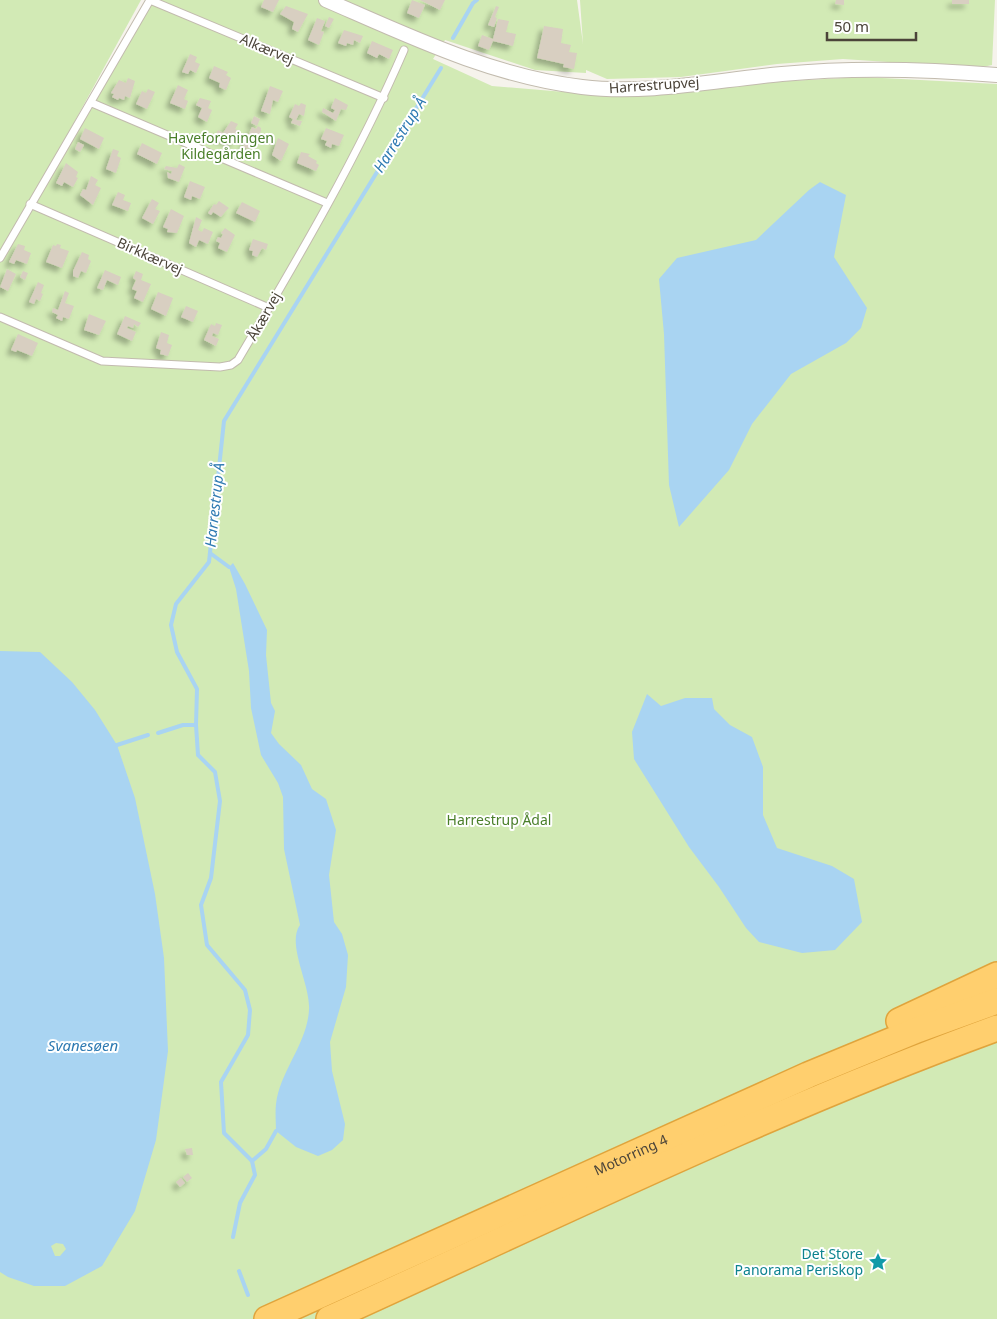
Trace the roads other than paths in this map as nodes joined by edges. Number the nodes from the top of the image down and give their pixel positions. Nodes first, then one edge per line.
1 (150, 0) edge
2 (326, 0) edge
3 (404, 50) dead end
4 (997, 75) edge
5 (384, 98) junction
6 (92, 103) junction
7 (327, 202) junction
8 (30, 204) junction
9 (0, 258) edge
10 (269, 308) junction
11 (0, 317) edge
12 (997, 975) edge
13 (997, 1001) edge
14 (997, 1028) edge
15 (997, 1042) edge
16 (927, 1054) junction
17 (669, 1136) junction
18 (267, 1319) edge
19 (329, 1319) edge

1 - 5 lane, Alkærvej
1 - 6 lane
2 - 4 street, Harrestrupvej
3 - 5 lane, Åkærvej
5 - 7 lane, Åkærvej
6 - 7 lane
6 - 8 lane
7 - 10 lane, Åkærvej
8 - 9 lane
8 - 10 lane, Birkkærvej
10 - 11 lane, Åkærvej
12 - 17 highway
13 - 17 highway, Motorring 4
14 - 16 highway, Motorring 4
15 - 16 highway
16 - 19 highway, Motorring 4
17 - 18 highway, Motorring 4

